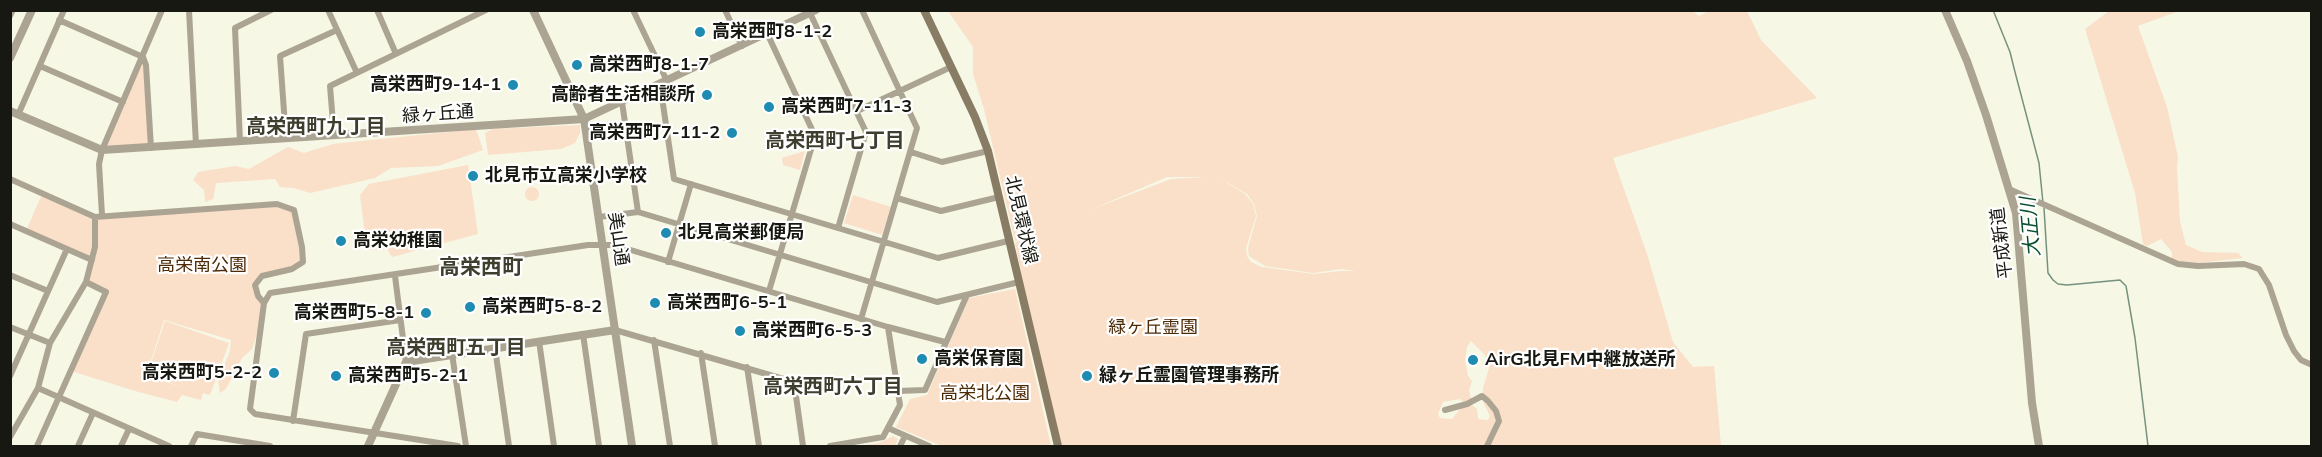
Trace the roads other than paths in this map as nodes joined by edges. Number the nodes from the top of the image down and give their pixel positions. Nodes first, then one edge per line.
1 (13, 10) edge
2 (32, 10) edge
3 (64, 10) edge
4 (162, 10) edge
5 (189, 10) edge
6 (271, 10) edge
7 (327, 10) edge
8 (377, 10) edge
9 (533, 10) edge
10 (633, 10) edge
11 (725, 10) edge
12 (862, 10) edge
13 (924, 10) edge
14 (1945, 10) edge
15 (811, 11) edge
16 (481, 12) edge
17 (10, 16) edge
18 (59, 20) junction
19 (337, 30) junction
20 (767, 33) junction
21 (742, 46) junction
22 (396, 54) junction
23 (143, 57) junction
24 (10, 58) edge
25 (40, 66) junction
26 (951, 67) junction
27 (357, 73) junction
28 (663, 82) junction
29 (900, 92) junction
30 (123, 102) junction
31 (622, 102) junction
32 (857, 111) junction
33 (14, 113) edge
34 (584, 119) junction
35 (334, 135) junction
36 (286, 139) junction
37 (240, 142) junction
38 (196, 145) junction
39 (151, 148) junction
40 (102, 150) junction
41 (988, 151) junction
42 (910, 152) junction
43 (10, 179) edge
44 (691, 184) junction
45 (2009, 189) junction
46 (999, 196) junction
47 (897, 198) junction
48 (638, 212) junction
49 (792, 215) junction
50 (98, 216) junction
51 (599, 217) junction
52 (10, 224) edge
53 (679, 224) junction
54 (838, 228) junction
55 (1008, 241) junction
56 (884, 242) junction
57 (604, 245) junction
58 (67, 249) junction
59 (780, 255) junction
60 (92, 260) junction
61 (668, 262) junction
62 (10, 275) edge
63 (395, 276) junction
64 (86, 282) junction
65 (872, 282) junction
66 (1019, 282) junction
67 (48, 291) junction
68 (769, 291) junction
69 (967, 295) junction
70 (264, 303) junction
71 (861, 319) junction
72 (400, 320) junction
73 (10, 327) edge
74 (888, 327) junction
75 (615, 330) junction
76 (583, 334) junction
77 (29, 335) junction
78 (654, 340) junction
79 (539, 341) junction
80 (945, 342) junction
81 (50, 344) junction
82 (495, 348) junction
83 (701, 353) junction
84 (452, 354) junction
85 (939, 357) junction
86 (962, 358) dead end
87 (406, 362) junction
88 (2312, 365) edge
89 (747, 367) junction
90 (11, 374) edge
91 (38, 388) junction
92 (898, 391) junction
93 (59, 398) junction
94 (1445, 410) dead end
95 (93, 413) junction
96 (293, 421) junction
97 (888, 428) junction
98 (129, 429) junction
99 (374, 434) junction
100 (905, 436) junction
101 (10, 437) edge
102 (37, 447) edge
103 (78, 447) edge
104 (121, 447) edge
105 (170, 447) edge
106 (191, 447) edge
107 (270, 447) edge
108 (368, 447) edge
109 (458, 447) edge
110 (466, 447) edge
111 (509, 447) edge
112 (554, 447) edge
113 (598, 447) edge
114 (632, 447) edge
115 (670, 447) edge
116 (715, 447) edge
117 (759, 447) edge
118 (803, 447) edge
119 (830, 447) edge
120 (900, 447) edge
121 (929, 447) edge
122 (1058, 447) edge
123 (1487, 447) edge
124 (2039, 447) edge

1 - 17 street
2 - 24 street
3 - 18 street
4 - 23 street
5 - 38 street
6 - 37 street
7 - 19 street
8 - 22 street
9 - 34 street, 美山通
10 - 28 street
11 - 21 street
12 - 29 street
13 - 26 main road, 北見環状線
14 - 45 street, 平成新道
15 - 20 street, 緑ヶ丘通
15 - 32 street
16 - 22 street
18 - 23 street
18 - 25 street
19 - 27 street
19 - 36 street
20 - 21 street, 緑ヶ丘通
20 - 49 street
21 - 28 street, 緑ヶ丘通
22 - 27 street
23 - 30 street
23 - 39 street
25 - 30 street
25 - 33 street
26 - 29 street
26 - 41 main road, 北見環状線
27 - 35 street
28 - 31 street, 緑ヶ丘通
28 - 44 street
29 - 32 street
29 - 42 street
30 - 40 street
31 - 34 street, 緑ヶ丘通
31 - 48 street
32 - 54 street
33 - 40 street, 緑ヶ丘通
34 - 35 street, 緑ヶ丘通
34 - 51 street, 美山通
35 - 36 street, 緑ヶ丘通
36 - 37 street, 緑ヶ丘通
37 - 38 street, 緑ヶ丘通
38 - 39 street, 緑ヶ丘通
39 - 40 street, 緑ヶ丘通
40 - 50 street
41 - 42 street
41 - 46 main road, 北見環状線
42 - 47 street
43 - 50 street
44 - 49 street
44 - 53 street
45 - 88 street
45 - 124 street, 平成新道
46 - 47 street
46 - 55 main road, 北見環状線
47 - 56 street
48 - 51 street
48 - 53 street
49 - 54 street
49 - 59 street
50 - 60 street
50 - 70 street
51 - 57 street, 美山通
52 - 58 street
53 - 59 street
53 - 61 street
54 - 56 street
55 - 56 street
55 - 66 main road, 北見環状線
56 - 65 street
57 - 61 street
57 - 63 street
57 - 75 street, 美山通
58 - 60 street
58 - 67 street
59 - 65 street
59 - 68 street
60 - 64 street
61 - 68 street
62 - 67 street
63 - 70 street
63 - 72 street
64 - 81 street
64 - 93 street
65 - 69 street
65 - 71 street
66 - 69 street
66 - 122 main road, 北見環状線
67 - 77 street
68 - 71 street
69 - 80 street
70 - 96 street
71 - 74 street
72 - 87 street
72 - 96 street
73 - 77 street
74 - 80 street
74 - 92 street
75 - 76 street
75 - 78 street
75 - 114 street, 美山通
76 - 79 street
76 - 113 street
77 - 81 street
77 - 90 street
78 - 83 street
78 - 115 street
79 - 82 street
79 - 112 street
80 - 85 street
81 - 91 street
82 - 84 street
82 - 111 street
83 - 89 street
83 - 116 street
84 - 87 street
84 - 110 street
85 - 86 street
85 - 92 street
87 - 99 street
89 - 117 street
89 - 118 street
91 - 93 street
91 - 101 street
92 - 97 street
93 - 95 street
93 - 102 street
94 - 123 street
95 - 98 street
95 - 103 street
96 - 99 street
97 - 100 street
97 - 119 street
98 - 104 street
98 - 105 street
99 - 108 street
99 - 109 street
100 - 120 street
100 - 121 street
106 - 107 street

